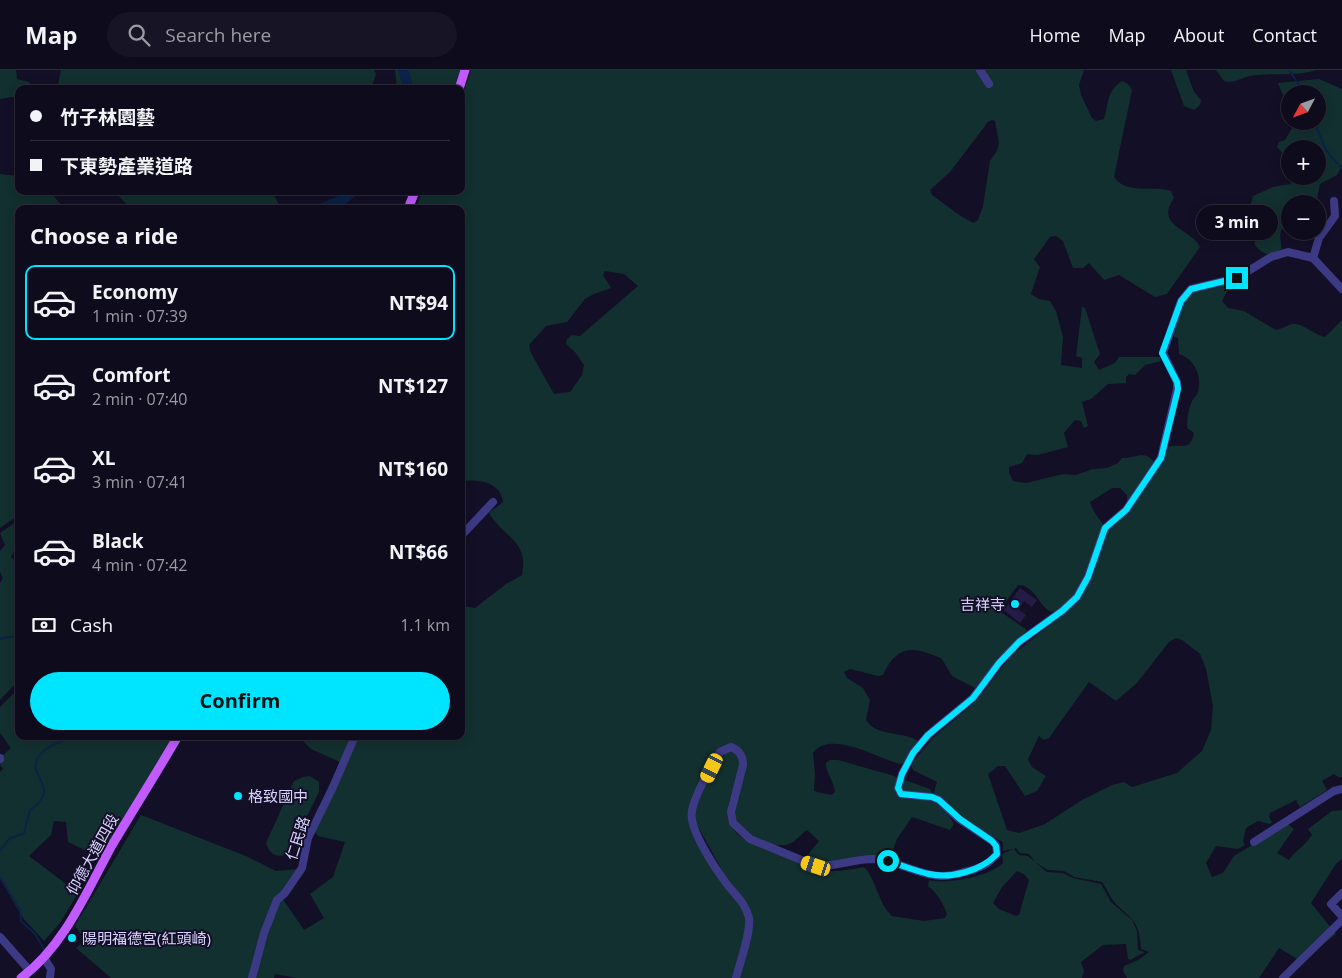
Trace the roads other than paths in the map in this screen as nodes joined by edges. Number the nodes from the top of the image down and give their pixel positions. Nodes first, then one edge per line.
1 (465, 70) edge
2 (980, 70) edge
3 (989, 84) dead end
4 (460, 85) edge
5 (1334, 201) dead end
6 (1313, 258) junction
7 (1342, 289) edge
8 (493, 502) dead end
9 (465, 532) edge
10 (176, 740) edge
11 (353, 740) edge
12 (1342, 789) edge
13 (1254, 842) dead end
14 (1342, 893) edge
15 (1342, 916) edge
16 (1342, 920) edge
17 (0, 937) edge
18 (44, 958) junction
19 (30, 971) junction
20 (21, 978) edge
21 (50, 978) edge
22 (252, 978) edge
23 (736, 978) edge
24 (1283, 978) edge

1 - 4 main road
2 - 3 street
5 - 6 street
6 - 7 street
6 - 23 street
8 - 9 street
10 - 18 main road, 仰德大道四段
11 - 22 street, 仁民路
12 - 13 street
14 - 15 street
16 - 24 street
17 - 19 street
18 - 19 main road, 仰德大道四段
18 - 21 street
19 - 20 main road, 仰德大道四段

